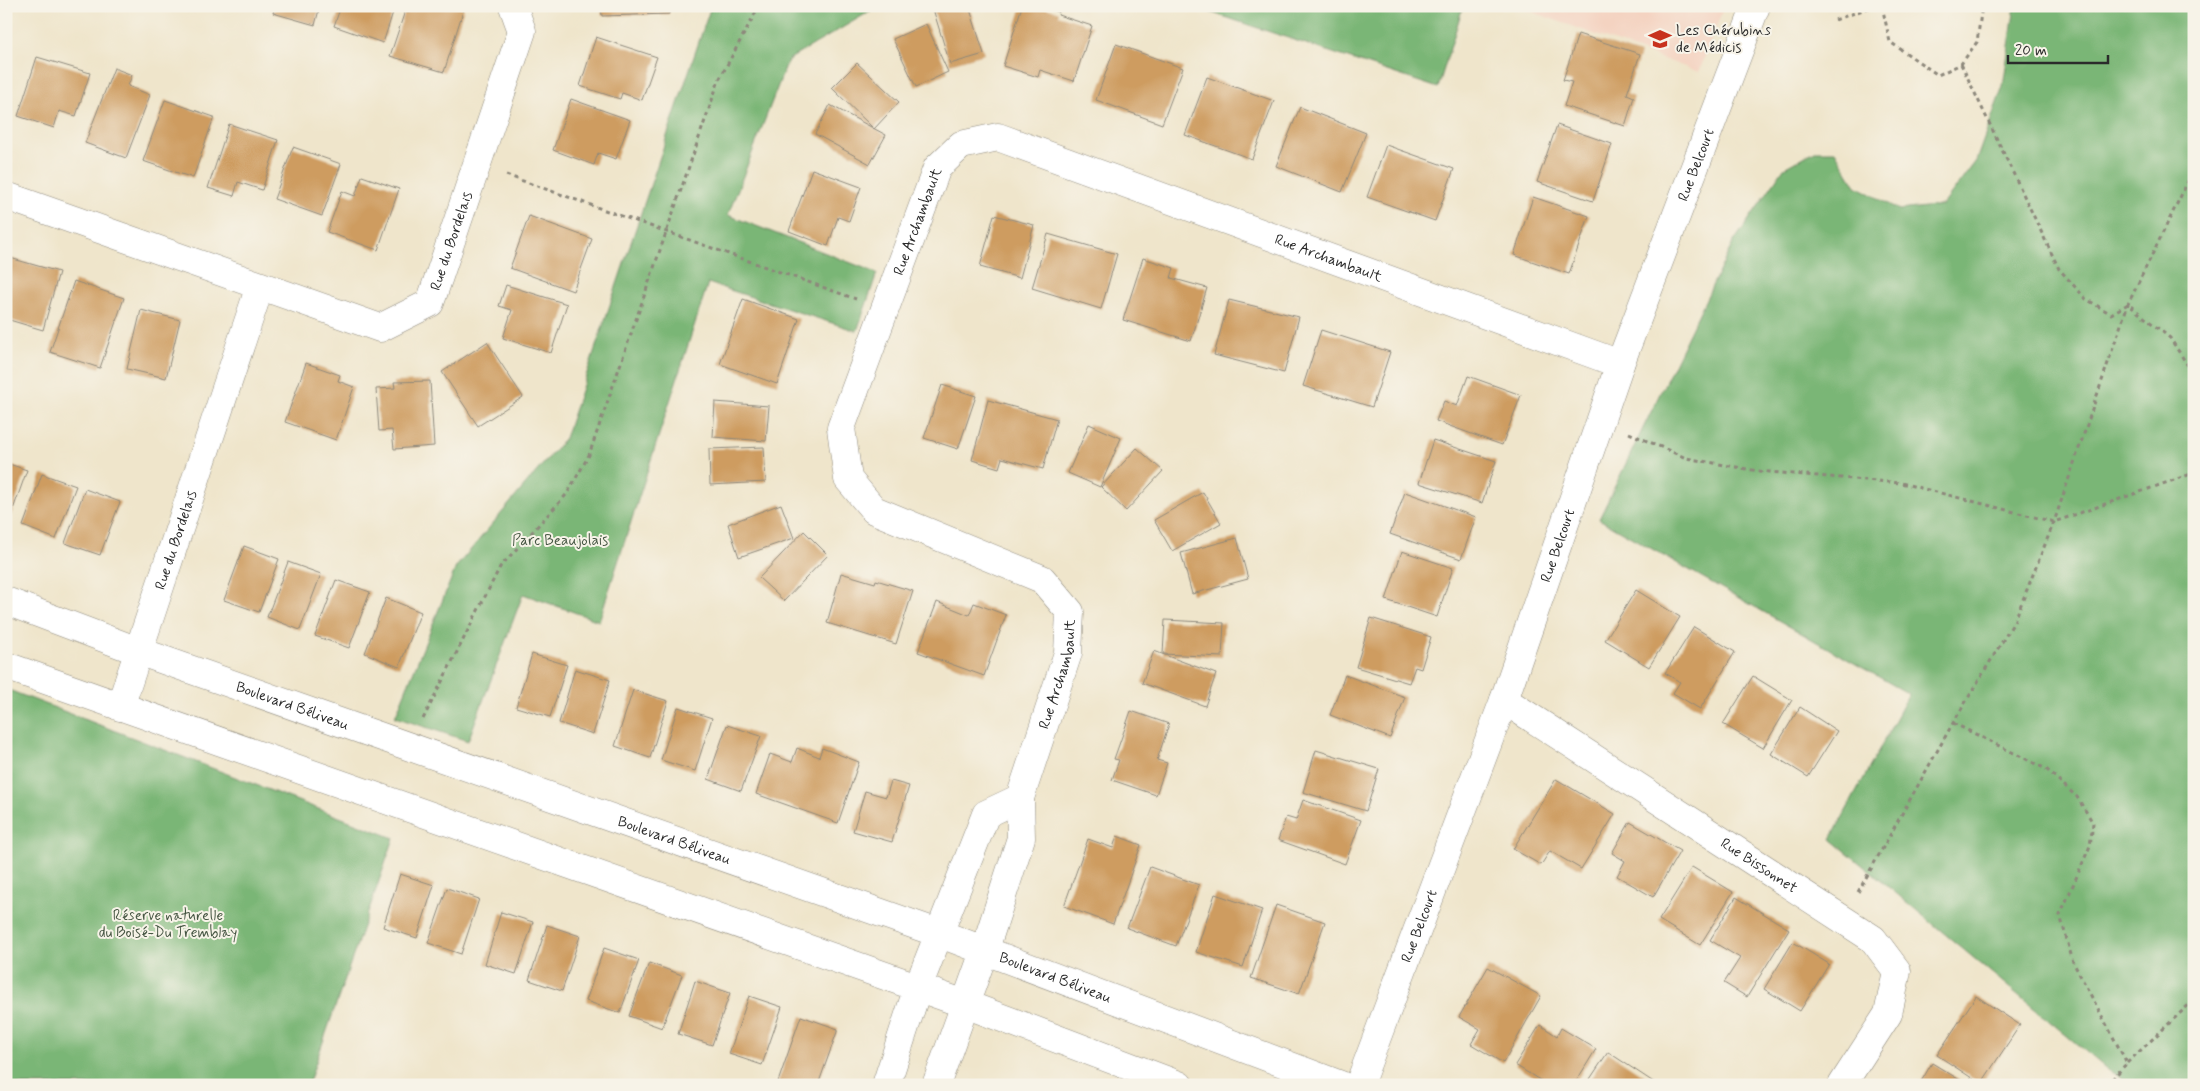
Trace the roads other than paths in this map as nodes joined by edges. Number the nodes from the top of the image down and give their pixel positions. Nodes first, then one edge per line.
1 (513, 6) edge
2 (1756, 6) edge
3 (6, 196) edge
4 (260, 286) junction
5 (1620, 364) junction
6 (6, 601) edge
7 (138, 651) junction
8 (6, 666) edge
9 (1504, 700) junction
10 (120, 707) junction
11 (1020, 798) junction
12 (938, 933) junction
13 (984, 952) junction
14 (918, 987) junction
15 (965, 1004) junction
16 (886, 1085) edge
17 (936, 1085) edge
18 (1179, 1085) edge
19 (1341, 1085) edge
20 (1359, 1085) edge
21 (1842, 1085) edge

1 - 4 street, Rue du Bordelais
2 - 5 street, Rue Belcourt
3 - 4 street, Rue du Bordelais
4 - 7 street, Rue du Bordelais
5 - 9 street, Rue Belcourt
5 - 11 street, Rue Archambault
6 - 7 street, Boulevard Béliveau
7 - 10 street, Rue du Bordelais
7 - 12 street, Boulevard Béliveau
8 - 10 street
9 - 20 street, Rue Belcourt
9 - 21 street, Rue Bissonnet
10 - 14 street
11 - 12 street
11 - 13 street, Rue Archambault
12 - 13 street, Boulevard Béliveau
12 - 14 street
13 - 15 street, Rue Archambault
13 - 19 street, Boulevard Béliveau
14 - 15 street
14 - 16 street
15 - 17 street, Rue Archambault
15 - 18 street

